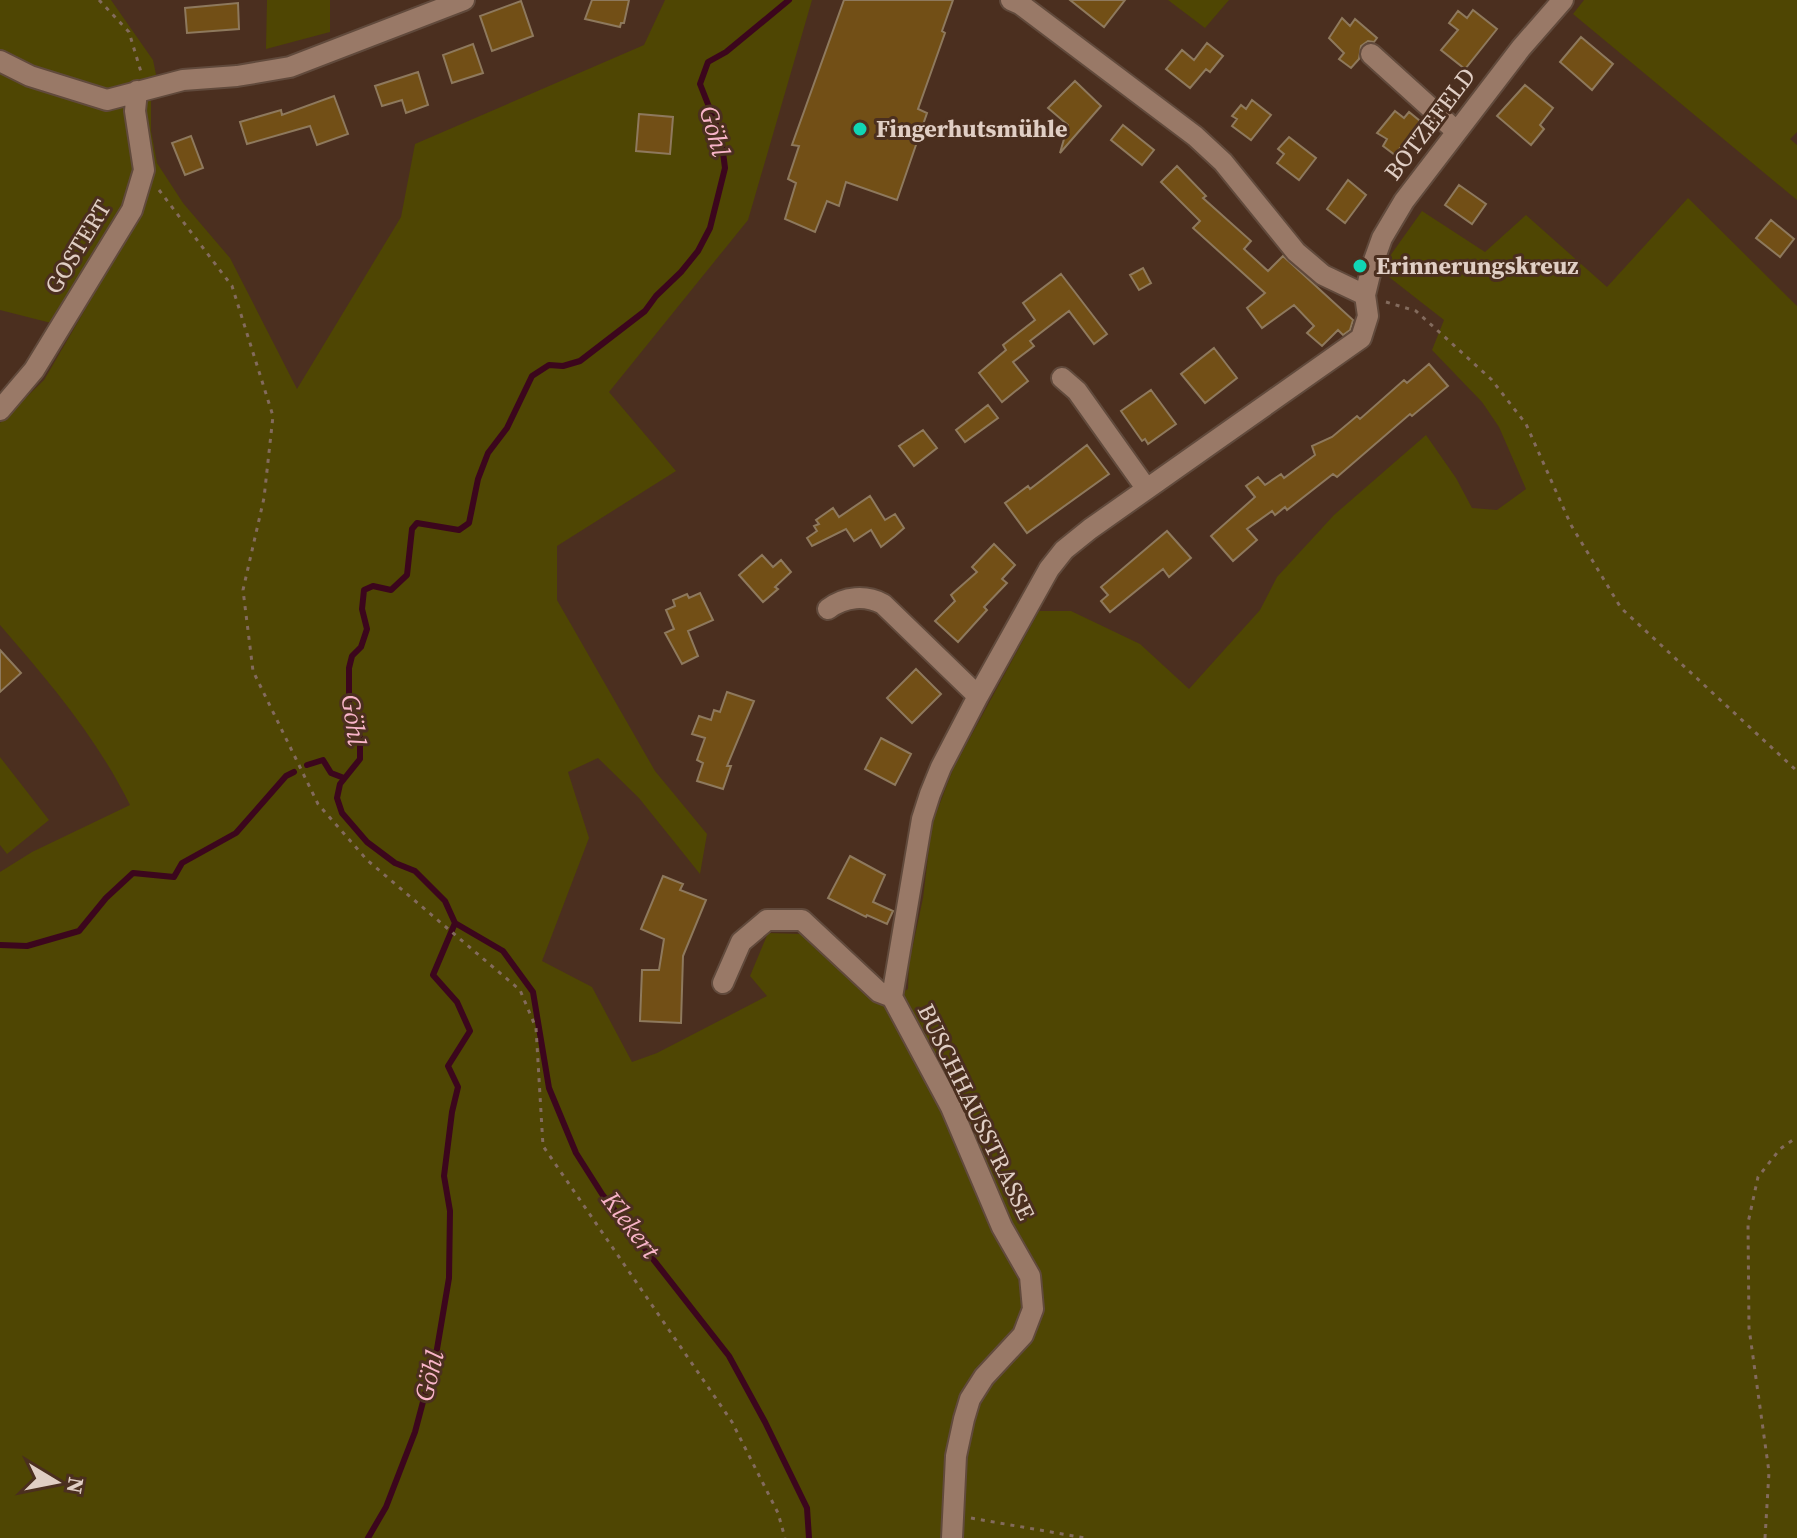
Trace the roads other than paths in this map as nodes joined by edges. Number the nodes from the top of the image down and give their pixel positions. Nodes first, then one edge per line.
1 (464, 0) edge
2 (1011, 0) edge
3 (1563, 0) edge
4 (1371, 54) dead end
5 (0, 61) edge
6 (137, 91) junction
7 (1456, 131) junction
8 (1365, 295) junction
9 (1062, 378) dead end
10 (0, 410) edge
11 (1146, 488) junction
12 (828, 609) dead end
13 (978, 696) junction
14 (723, 983) dead end
15 (892, 997) junction
16 (952, 1538) edge

1 - 6 street
2 - 8 street
3 - 7 street, BOTZEFELD
4 - 7 street
5 - 6 street
6 - 10 street, GOSTERT
7 - 8 street, BOTZEFELD
8 - 11 street, BUSCHHAUSSTRASSE
9 - 11 street
11 - 13 street, BUSCHHAUSSTRASSE
12 - 13 street
13 - 15 street, BUSCHHAUSSTRASSE
14 - 15 street
15 - 16 street, BUSCHHAUSSTRASSE

